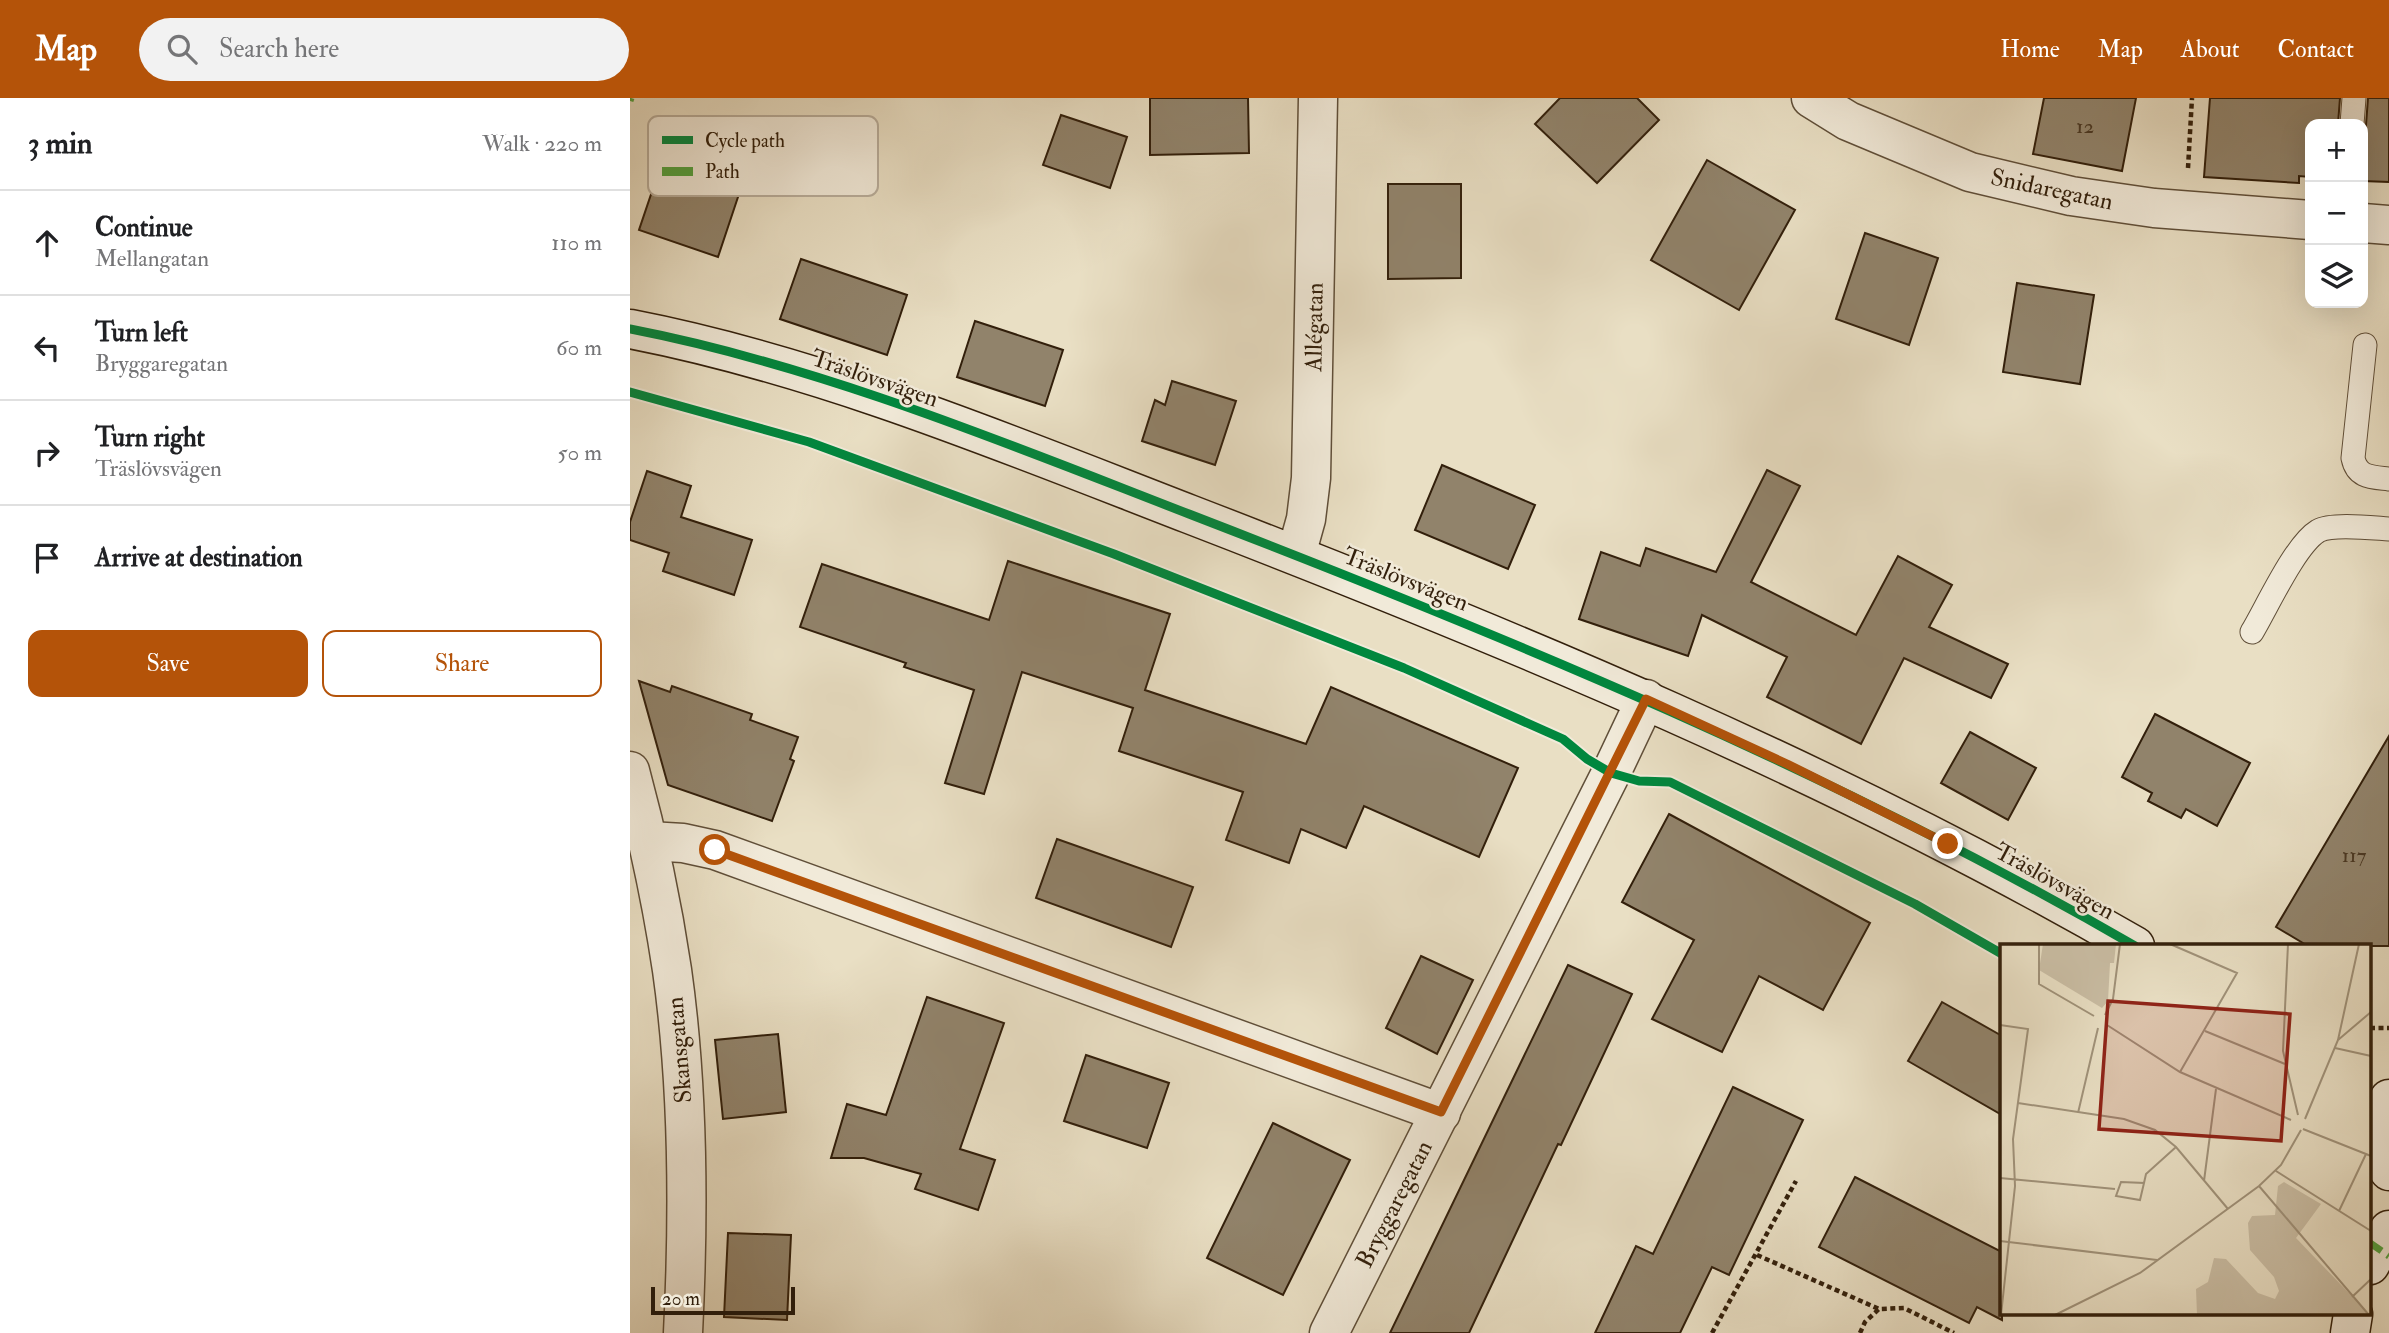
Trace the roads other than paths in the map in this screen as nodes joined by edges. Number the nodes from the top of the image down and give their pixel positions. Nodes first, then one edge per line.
1 (1318, 98) edge
2 (1811, 98) edge
3 (2354, 98) edge
4 (2352, 119) edge
5 (2305, 220) edge
6 (2368, 223) edge
7 (2389, 225) edge
8 (630, 329) edge
9 (2365, 345) dead end
10 (2389, 479) edge
11 (2389, 529) edge
12 (1296, 555) junction
13 (2252, 632) dead end
14 (1646, 699) junction
15 (630, 771) edge
16 (649, 841) junction
17 (2131, 944) edge
18 (2381, 1099) edge
19 (1441, 1112) junction
20 (2389, 1171) edge
21 (2389, 1230) edge
22 (2372, 1261) edge
23 (683, 1333) edge
24 (1328, 1333) edge

1 - 12 street, Allégatan
2 - 5 street, Snidaregatan
3 - 4 lane
6 - 7 street
8 - 12 street, Träslövsvägen
9 - 10 lane
11 - 13 lane
12 - 14 street, Träslövsvägen
14 - 17 street, Träslövsvägen
14 - 19 street, Bryggaregatan
15 - 16 street, Skansgatan
16 - 19 street
16 - 23 street, Skansgatan
18 - 20 street
19 - 24 street, Bryggaregatan
21 - 22 street

